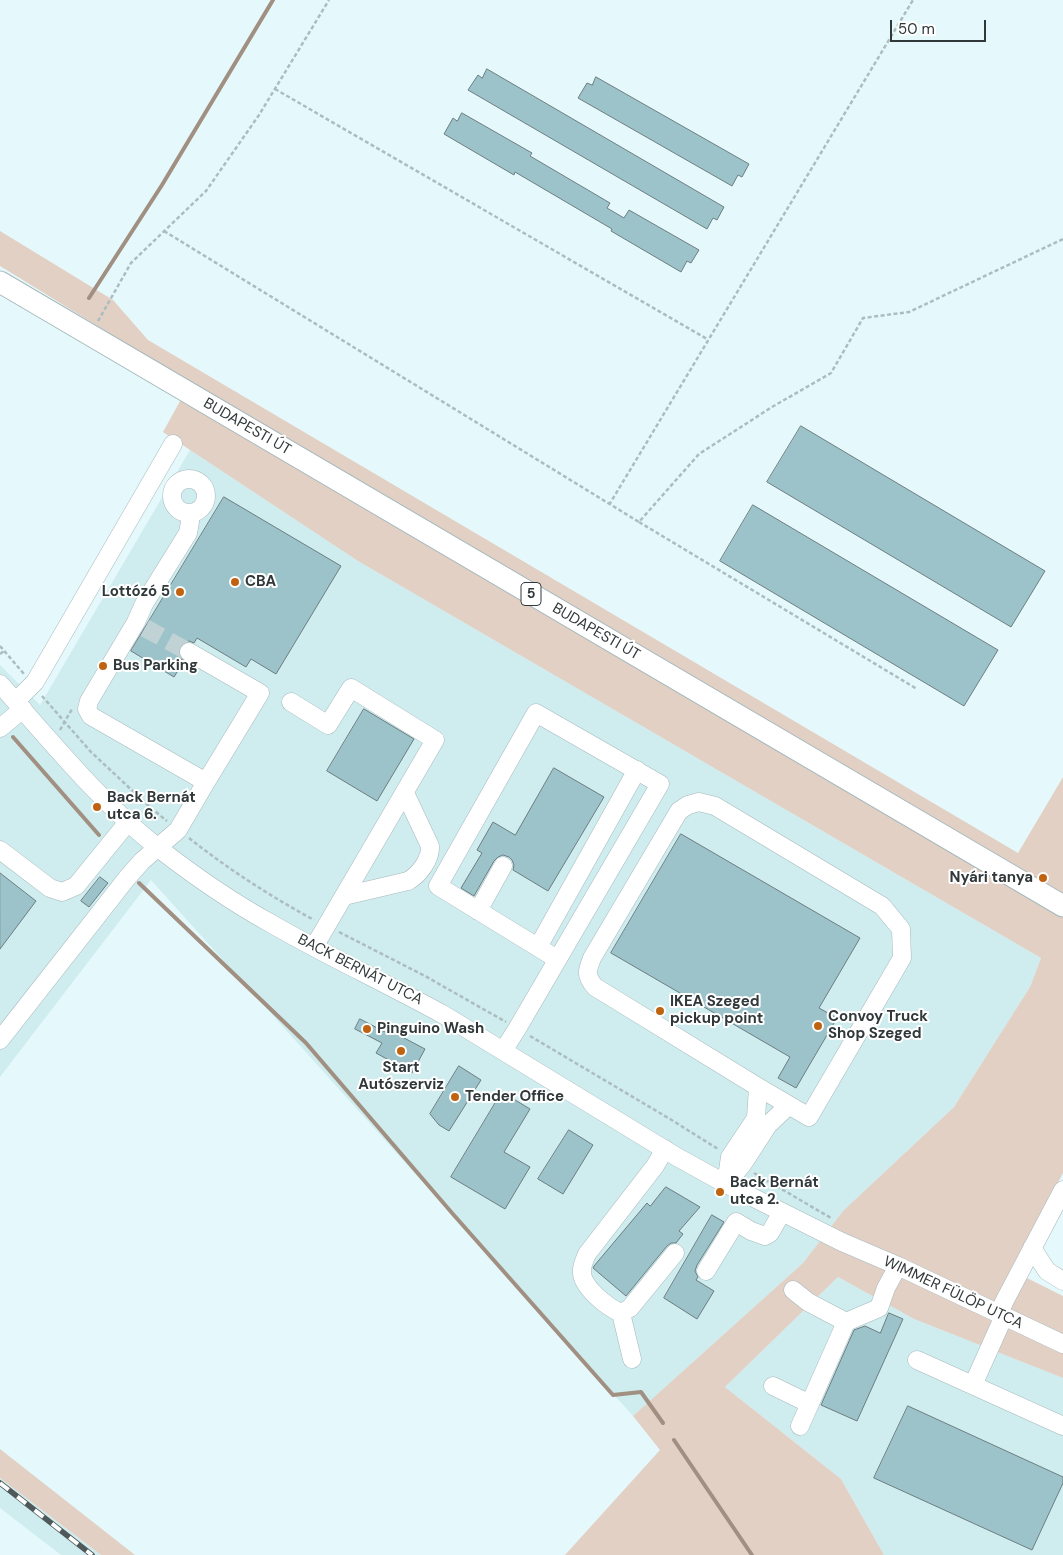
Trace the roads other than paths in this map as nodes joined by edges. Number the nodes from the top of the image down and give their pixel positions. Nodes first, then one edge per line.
1 (0, 282) edge
2 (173, 444) dead end
3 (188, 514) dead end
4 (189, 652) tunnel mouth
5 (0, 684) edge
6 (291, 702) dead end
7 (19, 705) junction
8 (0, 728) edge
9 (637, 770) junction
10 (206, 782) junction
11 (405, 793) junction
12 (128, 822) junction
13 (158, 847) junction
14 (0, 850) edge
15 (503, 866) dead end
16 (344, 896) junction
17 (1063, 906) edge
18 (478, 911) junction
19 (314, 947) junction
20 (538, 947) junction
21 (557, 959) junction
22 (0, 1040) edge
23 (503, 1051) junction
24 (758, 1088) junction
25 (789, 1106) junction
26 (762, 1122) junction
27 (665, 1149) junction
28 (726, 1184) junction
29 (1063, 1190) edge
30 (782, 1212) junction
31 (842, 1242) joint
32 (1032, 1248) junction
33 (675, 1253) dead end
34 (898, 1266) junction
35 (706, 1271) dead end
36 (1063, 1281) edge
37 (793, 1290) dead end
38 (621, 1313) junction
39 (1002, 1315) junction
40 (846, 1322) junction
41 (1063, 1344) edge
42 (632, 1359) dead end
43 (917, 1360) dead end
44 (773, 1386) dead end
45 (973, 1386) junction
46 (810, 1404) junction
47 (800, 1426) dead end
48 (1063, 1426) edge

1 - 17 main road, BUDAPESTI ÚT / 5
2 - 7 street
3 - 10 street
4 - 10 street
5 - 7 street, BACK BERNÁT UTCA
6 - 11 street
7 - 8 street
7 - 12 street, BACK BERNÁT UTCA
9 - 18 street
9 - 20 street
9 - 21 street
10 - 13 street
11 - 16 street
11 - 16 street
12 - 13 street, BACK BERNÁT UTCA
12 - 14 street
13 - 19 street, BACK BERNÁT UTCA
13 - 22 street
15 - 18 street
16 - 19 street
18 - 20 street
19 - 23 street, BACK BERNÁT UTCA
20 - 21 street
21 - 23 street
23 - 27 street, BACK BERNÁT UTCA
24 - 25 street
24 - 25 street
24 - 26 street
25 - 26 street
26 - 28 street
27 - 28 street, BACK BERNÁT UTCA
27 - 38 street
28 - 30 street, BACK BERNÁT UTCA
29 - 32 street
30 - 31 street, BACK BERNÁT UTCA
30 - 35 street
31 - 34 street, WIMMER FÜLÖP UTCA
32 - 36 street
32 - 39 street
33 - 38 street
34 - 39 street, WIMMER FÜLÖP UTCA
34 - 40 street
37 - 40 street
38 - 42 street
39 - 41 street, WIMMER FÜLÖP UTCA
39 - 45 street
40 - 46 street
43 - 45 street
44 - 46 street
45 - 48 street
46 - 47 street

